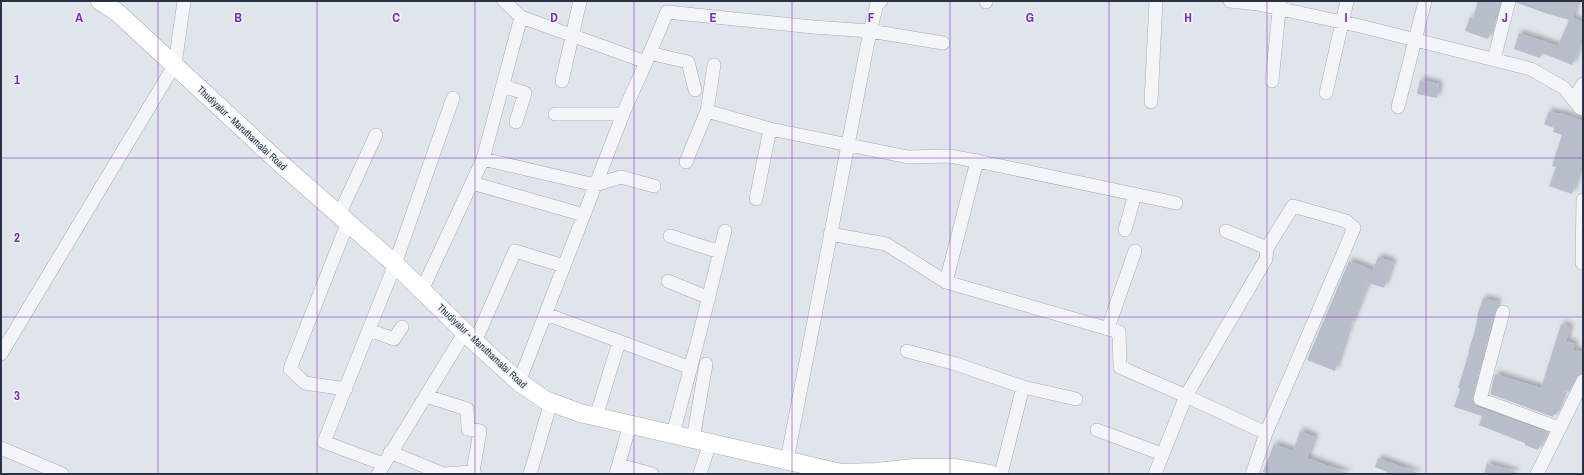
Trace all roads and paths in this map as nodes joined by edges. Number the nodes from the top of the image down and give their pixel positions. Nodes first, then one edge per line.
1 (100, 1) edge
2 (184, 1) edge
3 (504, 1) edge
4 (580, 1) edge
5 (881, 1) edge
6 (1156, 1) edge
7 (1230, 1) edge
8 (1347, 1) edge
9 (1425, 1) edge
10 (1510, 1) edge
11 (1280, 5) edge
12 (668, 6) edge
13 (521, 17) junction
14 (1343, 22) junction
15 (870, 31) junction
16 (572, 35) junction
17 (1415, 40) junction
18 (943, 43) dead end
19 (648, 58) junction
20 (1494, 59) junction
21 (175, 64) junction
22 (714, 65) dead end
23 (562, 81) dead end
24 (1272, 81) dead end
25 (1583, 84) edge
26 (503, 86) junction
27 (694, 90) dead end
28 (1326, 93) dead end
29 (453, 98) dead end
30 (1151, 102) dead end
31 (1578, 105) edge
32 (1398, 107) dead end
33 (707, 111) junction
34 (555, 114) dead end
35 (623, 114) junction
36 (516, 122) dead end
37 (770, 129) junction
38 (376, 135) dead end
39 (848, 145) junction
40 (483, 160) junction
41 (977, 161) junction
42 (686, 162) dead end
43 (472, 183) junction
44 (595, 185) junction
45 (654, 186) dead end
46 (1135, 194) junction
47 (756, 199) dead end
48 (1583, 200) edge
49 (1176, 203) dead end
50 (584, 215) junction
51 (343, 218) junction
52 (1125, 230) dead end
53 (725, 231) dead end
54 (1226, 231) dead end
55 (830, 234) junction
56 (670, 236) dead end
57 (1268, 248) junction
58 (1135, 250) dead end
59 (720, 252) junction
60 (1582, 263) edge
61 (395, 264) junction
62 (564, 266) junction
63 (668, 281) dead end
64 (946, 282) junction
65 (422, 290) junction
66 (709, 298) junction
67 (1503, 312) dead end
68 (546, 314) junction
69 (402, 327) dead end
70 (1108, 328) junction
71 (369, 330) junction
72 (470, 337) junction
73 (619, 342) junction
74 (907, 351) dead end
75 (1, 354) edge
76 (706, 364) dead end
77 (691, 368) junction
78 (519, 382) junction
79 (1582, 383) edge
80 (1023, 387) junction
81 (346, 389) junction
82 (426, 396) junction
83 (1186, 396) junction
84 (1076, 399) dead end
85 (551, 402) junction
86 (596, 417) junction
87 (630, 424) junction
88 (1559, 428) junction
89 (1097, 430) dead end
90 (1266, 433) junction
91 (673, 434) junction
92 (701, 440) junction
93 (1, 448) edge
94 (390, 452) junction
95 (1162, 454) junction
96 (787, 460) junction
97 (380, 469) edge
98 (617, 469) edge
99 (900, 472) edge
100 (474, 473) edge
101 (841, 473) edge
102 (62, 474) edge
103 (443, 474) edge
104 (530, 474) edge
105 (652, 474) edge
106 (700, 474) edge
107 (991, 474) edge
108 (1154, 474) edge
109 (1252, 474) edge
110 (1537, 474) edge

1 - 21 main road, Thudiyalur - Maruthamalai Road
2 - 21 street
3 - 13 street
4 - 16 street
5 - 15 street
6 - 30 street
7 - 11 street
8 - 14 street
9 - 17 street
10 - 20 street
11 - 14 street
11 - 24 street
12 - 15 street
12 - 19 street
13 - 16 street
13 - 26 street
14 - 17 street
14 - 28 street
15 - 18 street
15 - 39 street
16 - 19 street
16 - 23 street
17 - 20 street
17 - 32 street
19 - 27 street
19 - 35 street
20 - 31 street
21 - 51 main road, Thudiyalur - Maruthamalai Road
21 - 75 street
22 - 33 street
25 - 31 street
26 - 36 street
26 - 40 street
29 - 61 street
33 - 37 street
33 - 42 street
34 - 35 street
35 - 44 street
37 - 39 street
37 - 47 street
38 - 51 street
39 - 41 street
39 - 55 street
40 - 43 street
40 - 44 street
41 - 46 street
41 - 64 street
43 - 50 street
43 - 65 street
44 - 45 street
44 - 50 street
46 - 49 street
46 - 52 street
48 - 60 street
50 - 62 street
51 - 61 main road, Thudiyalur - Maruthamalai Road
51 - 81 street
53 - 59 street
54 - 57 street
55 - 64 street
55 - 96 street
56 - 59 street
57 - 83 street
57 - 90 street
58 - 70 street
59 - 66 street
61 - 65 main road, Thudiyalur - Maruthamalai Road
61 - 71 street
62 - 68 street
62 - 72 street
63 - 66 street
64 - 70 street
65 - 72 main road, Thudiyalur - Maruthamalai Road
66 - 77 street
67 - 88 street
68 - 73 street
68 - 78 street
69 - 71 street
70 - 83 street
71 - 81 street
72 - 78 main road, Thudiyalur - Maruthamalai Road
72 - 82 street
73 - 77 street
73 - 86 street
74 - 80 street
76 - 92 street
77 - 91 street
78 - 85 main road, Thudiyalur - Maruthamalai Road
79 - 88 street
80 - 84 street
80 - 107 street
81 - 97 street
82 - 94 street
82 - 100 street
83 - 90 street
83 - 95 street
85 - 86 main road, Thudiyalur - Maruthamalai Road
85 - 104 street
86 - 87 main road, Thudiyalur - Maruthamalai Road
87 - 91 main road, Thudiyalur - Maruthamalai Road
87 - 98 street
88 - 110 street
89 - 95 street
90 - 109 street
91 - 92 main road, Thudiyalur - Maruthamalai Road
92 - 96 main road, Thudiyalur - Maruthamalai Road
92 - 106 street
93 - 102 street
94 - 97 street
94 - 103 street
95 - 108 street
96 - 101 main road, Thudiyalur - Maruthamalai Road
98 - 105 street
99 - 101 main road, Thudiyalur - Maruthamalai Road
99 - 107 main road, Thudiyalur - Maruthamalai Road
100 - 103 street

